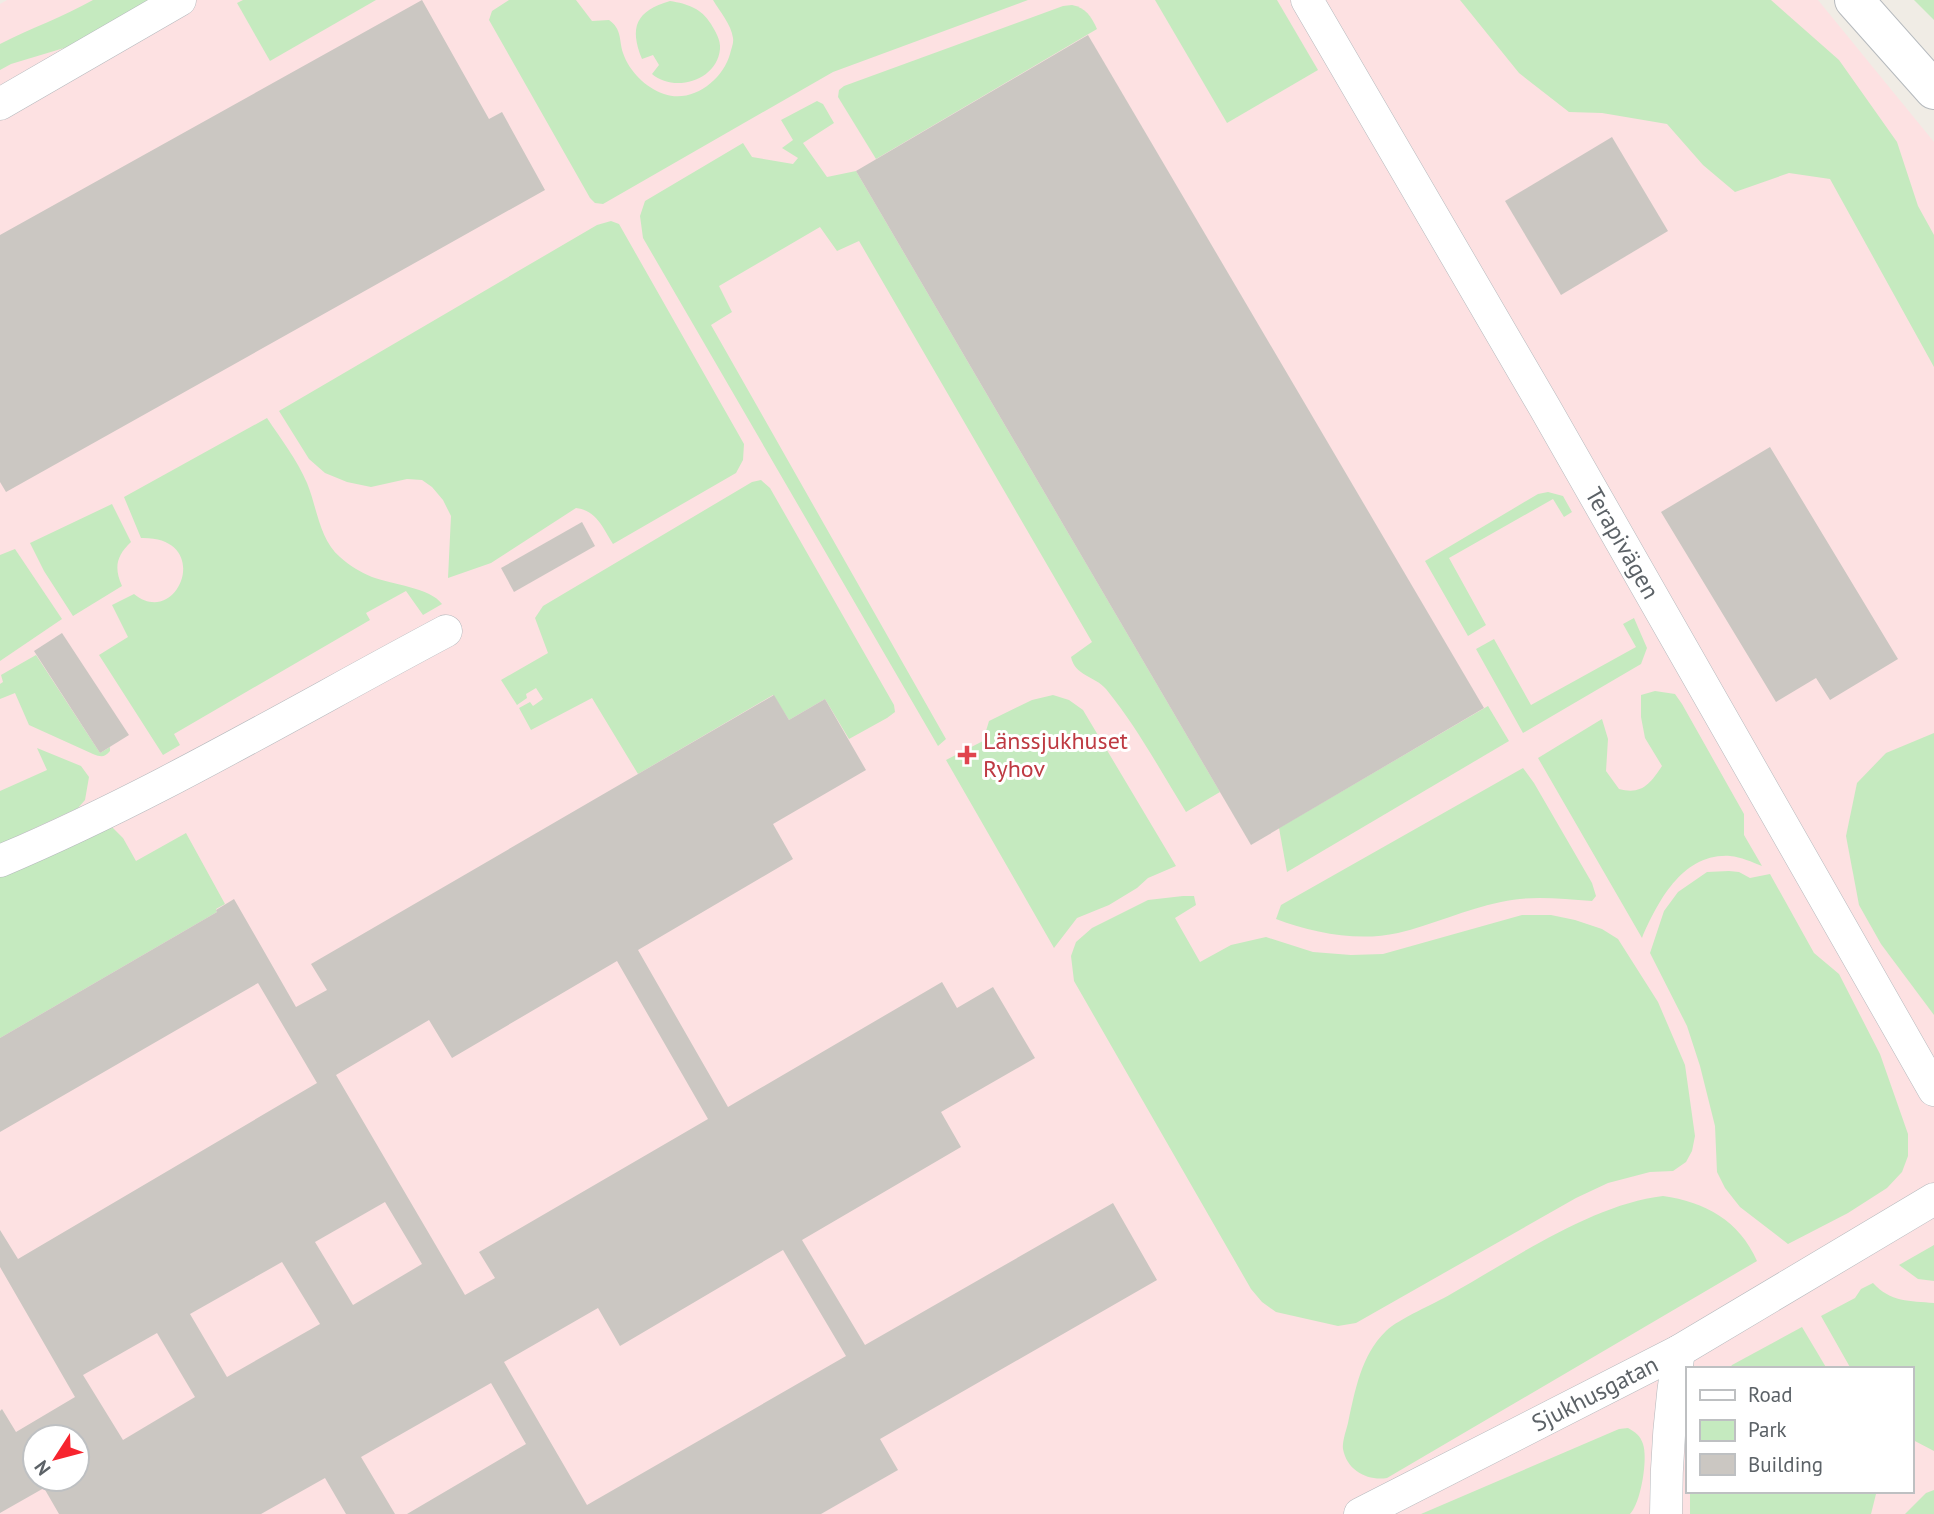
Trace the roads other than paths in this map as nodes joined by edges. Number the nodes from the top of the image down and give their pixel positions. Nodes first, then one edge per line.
1 (180, 0) edge
2 (1307, 0) edge
3 (1854, 0) edge
4 (1934, 90) edge
5 (0, 104) edge
6 (446, 631) dead end
7 (0, 861) edge
8 (1934, 1090) edge
9 (1934, 1199) edge
10 (1679, 1351) junction
11 (1360, 1514) edge
12 (1666, 1514) edge

1 - 5 street
2 - 8 street, Terapivägen
3 - 4 street
6 - 7 street
9 - 10 street, Sjukhusgatan
10 - 11 street, Sjukhusgatan
10 - 12 street

